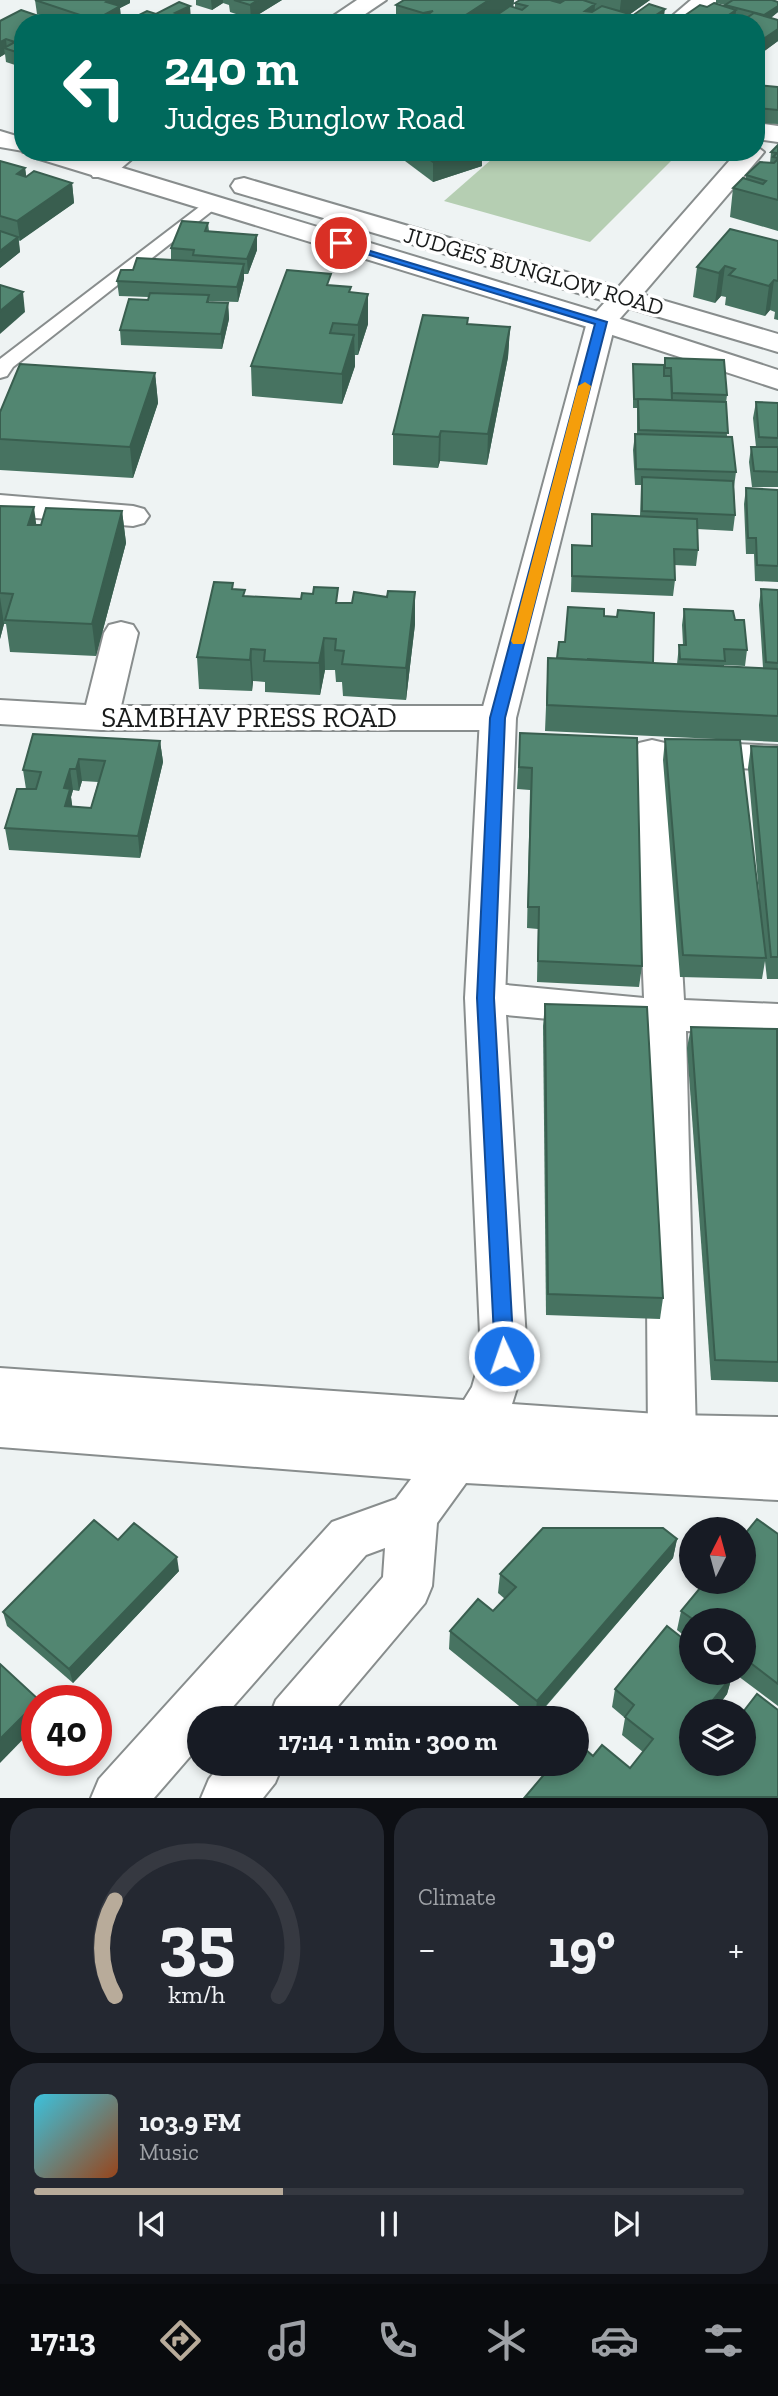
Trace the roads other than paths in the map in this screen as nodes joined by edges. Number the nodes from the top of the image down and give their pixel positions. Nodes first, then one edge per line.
1 (374, 0) edge
2 (706, 0) edge
3 (350, 14) edge
4 (688, 14) edge
5 (72, 161) edge
6 (115, 161) edge
7 (156, 161) edge
8 (744, 161) edge
9 (102, 170) junction
10 (211, 204) junction
11 (613, 310) junction
12 (778, 343) edge
13 (0, 372) edge
14 (778, 380) edge
15 (0, 505) edge
16 (133, 516) dead end
17 (121, 633) dead end
18 (0, 712) edge
19 (101, 718) junction
20 (497, 730) junction
21 (535, 746) edge
22 (613, 750) edge
23 (652, 752) junction
24 (778, 758) edge
25 (485, 998) junction
26 (665, 1015) junction
27 (778, 1019) edge
28 (0, 1389) edge
29 (0, 1426) edge
30 (672, 1436) junction
31 (778, 1438) edge
32 (465, 1442) junction
33 (778, 1478) edge
34 (413, 1516) junction
35 (305, 1706) edge
36 (246, 1776) edge
37 (118, 1797) edge
38 (228, 1797) edge

1 - 3 street
2 - 4 street
5 - 9 street, JUDGES BUNGLOW ROAD
6 - 9 street
7 - 11 street, JUDGES BUNGLOW ROAD
8 - 11 street
9 - 10 street, JUDGES BUNGLOW ROAD
10 - 11 street, JUDGES BUNGLOW ROAD
10 - 13 lane
11 - 12 street, JUDGES BUNGLOW ROAD
11 - 14 street, JUDGES BUNGLOW ROAD
11 - 20 street
15 - 16 street
17 - 19 street
18 - 19 street, SAMBHAV PRESS ROAD
19 - 20 street, SAMBHAV PRESS ROAD
20 - 21 street, SAMBHAV PRESS ROAD
20 - 25 street
22 - 23 street
23 - 24 street
23 - 26 street
25 - 26 street
25 - 32 street
26 - 27 street
26 - 30 street
28 - 32 street
29 - 32 street
30 - 31 street
30 - 32 street
32 - 33 street
32 - 34 street
34 - 35 street
34 - 37 street
36 - 38 street

